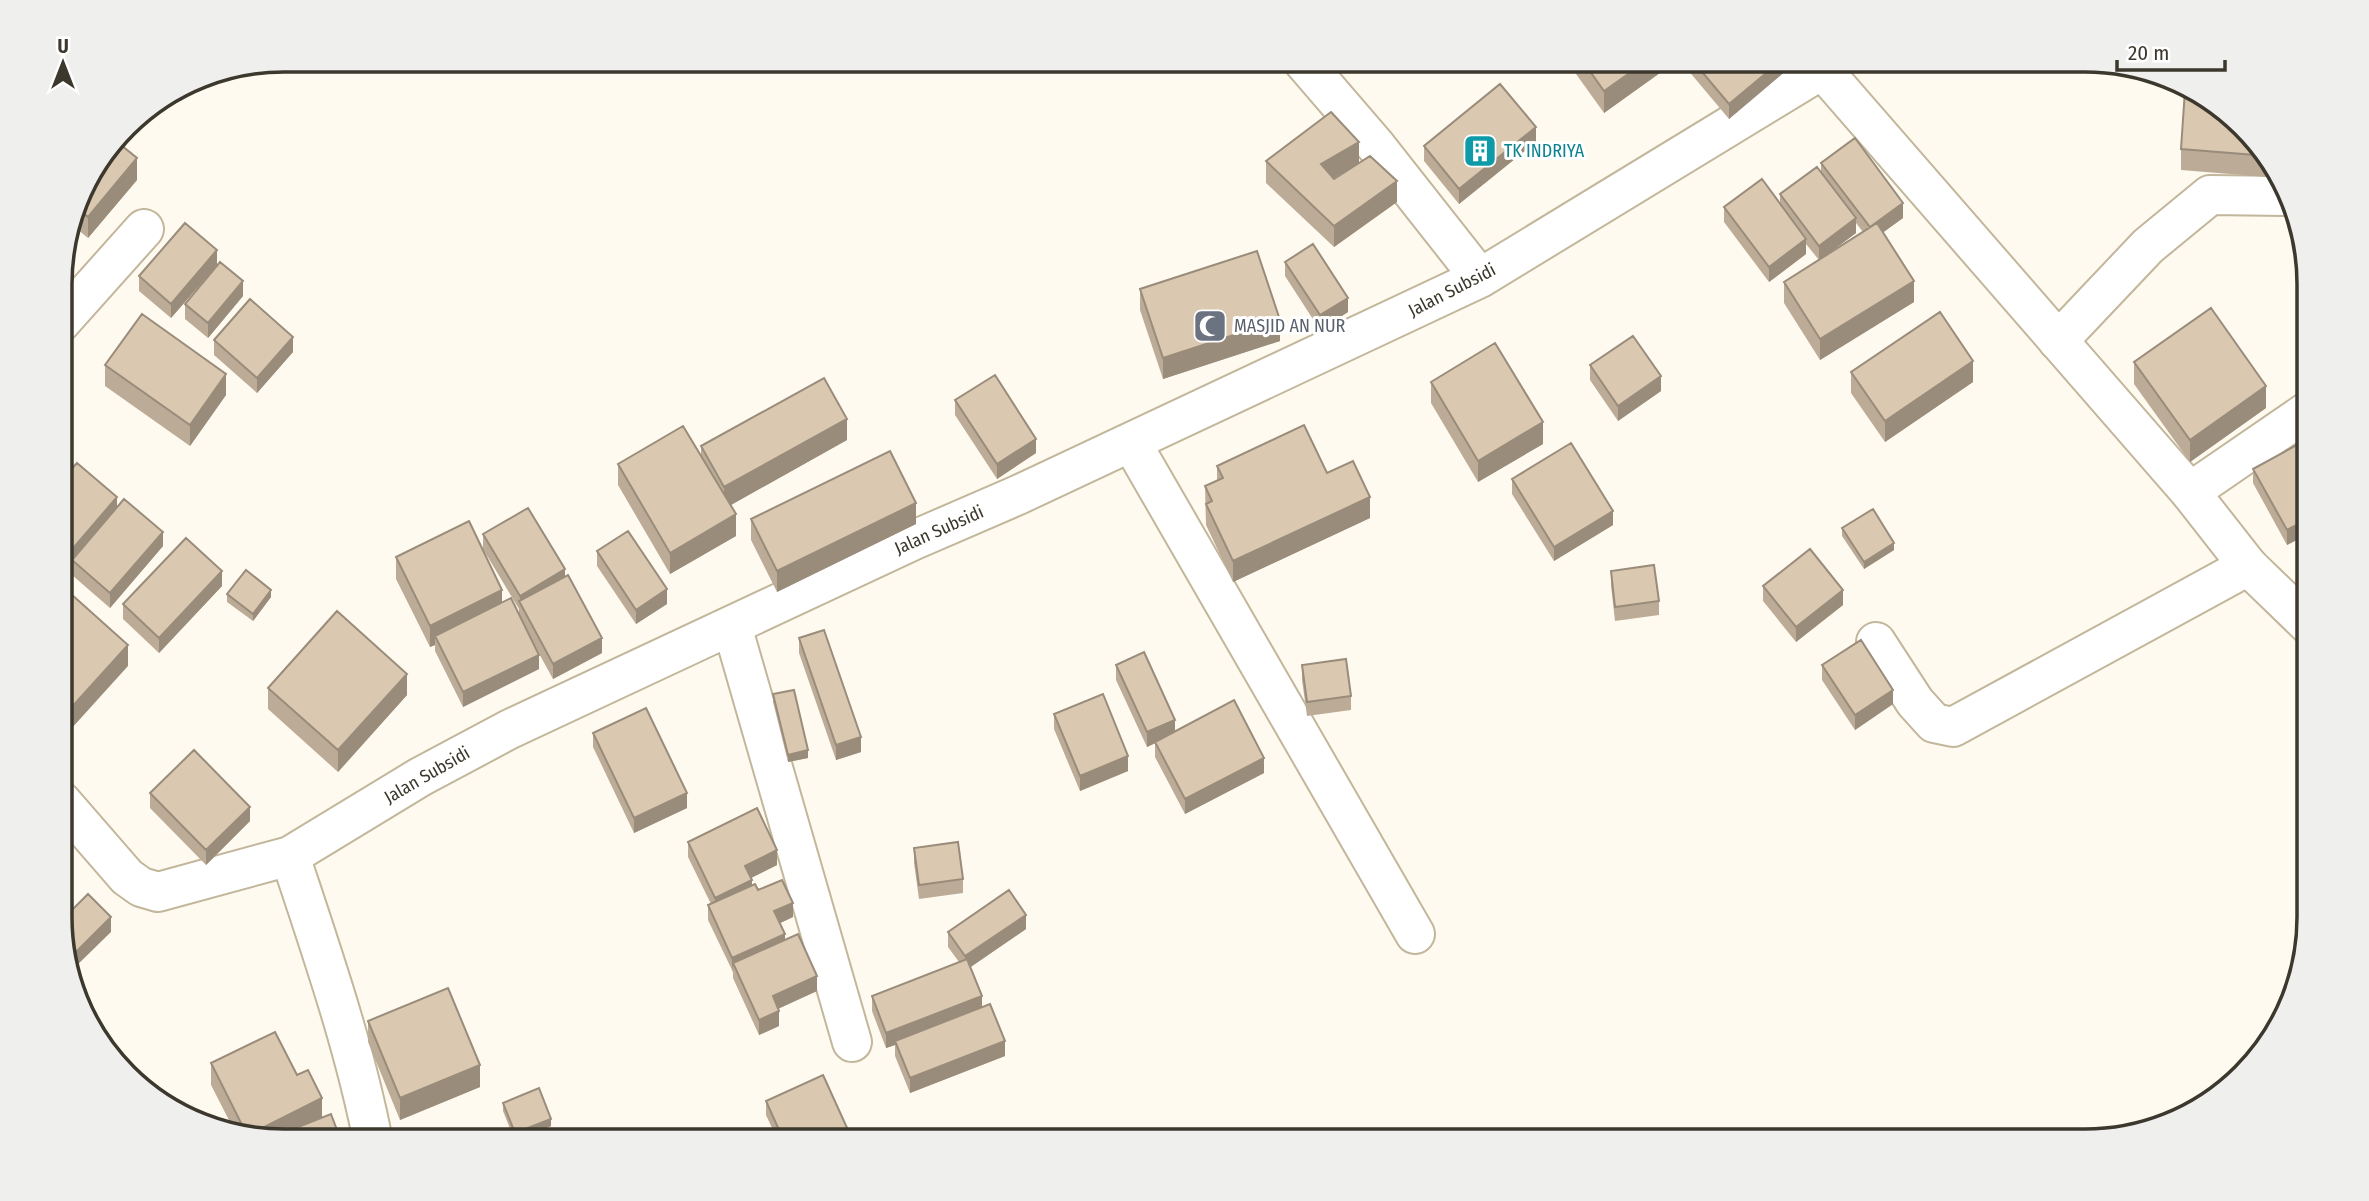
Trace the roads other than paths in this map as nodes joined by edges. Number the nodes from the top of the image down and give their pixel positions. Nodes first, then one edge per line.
1 (1314, 72) edge
2 (1805, 72) edge
3 (1825, 72) edge
4 (2278, 196) edge
5 (144, 229) dead end
6 (1480, 278) junction
7 (72, 310) edge
8 (2058, 341) junction
9 (2297, 419) edge
10 (1131, 442) junction
11 (2190, 492) junction
12 (2248, 566) junction
13 (2297, 613) edge
14 (733, 626) junction
15 (1876, 642) dead end
16 (72, 814) edge
17 (290, 856) junction
18 (1415, 933) dead end
19 (852, 1042) dead end
20 (371, 1129) edge

1 - 6 street
2 - 6 street, Jalan Subsidi
3 - 8 street
4 - 8 street
5 - 7 street
6 - 10 street, Jalan Subsidi
8 - 11 street
9 - 11 street
10 - 14 street, Jalan Subsidi
10 - 18 street
11 - 12 street
12 - 13 street
12 - 15 street
14 - 17 street, Jalan Subsidi
14 - 19 street
16 - 17 street, Jalan Subsidi
17 - 20 street

